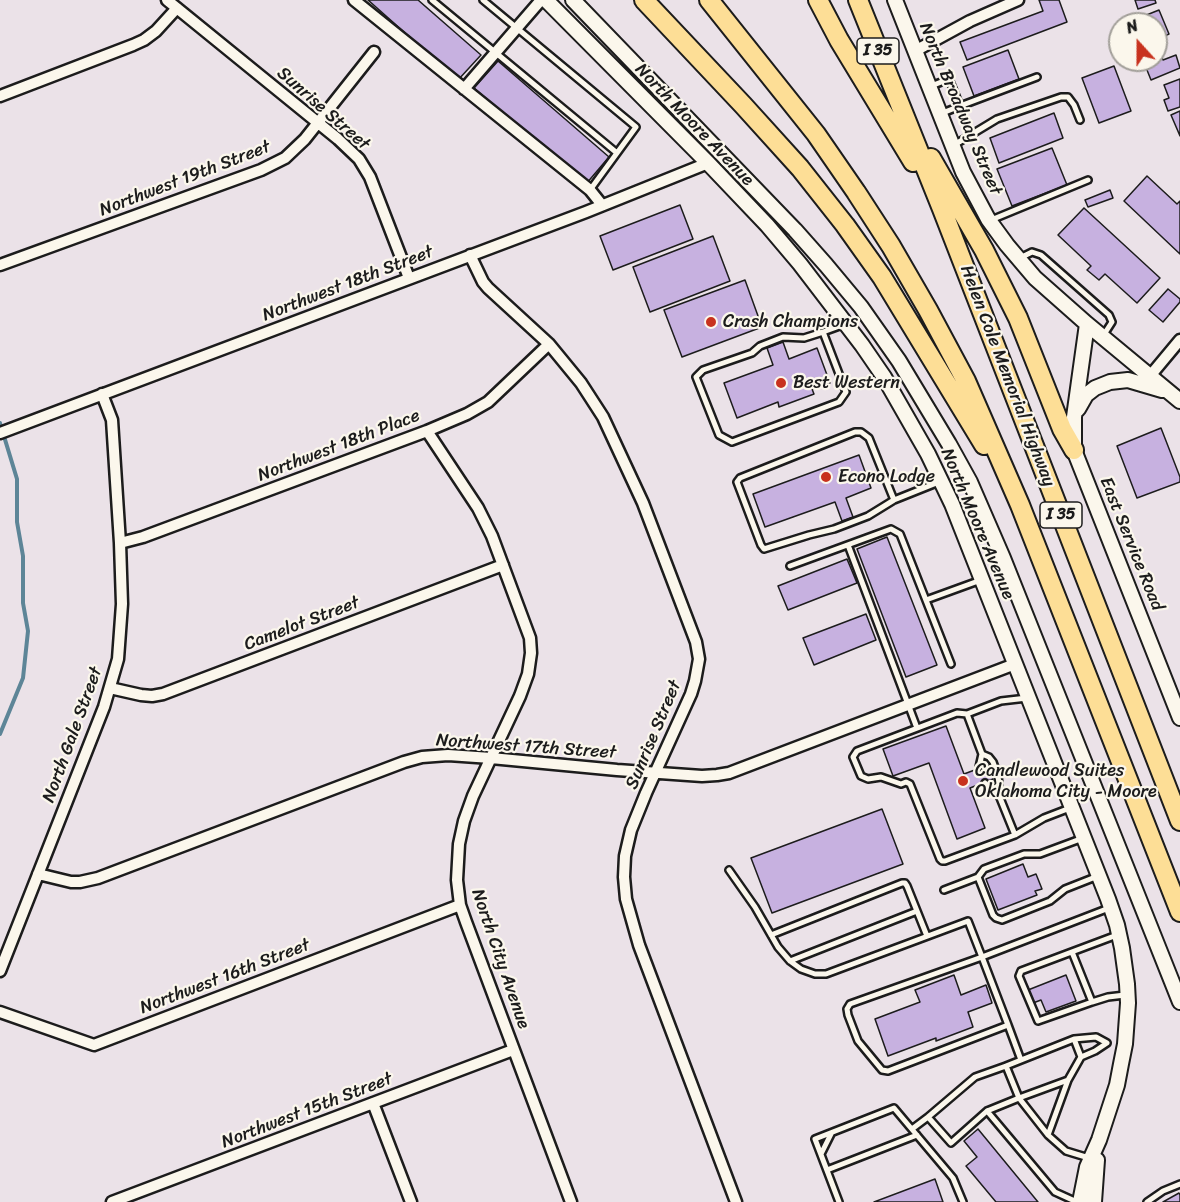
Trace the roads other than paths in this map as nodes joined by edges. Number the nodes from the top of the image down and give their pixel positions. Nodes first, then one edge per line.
1 (167, 0) edge
2 (354, 0) edge
3 (432, 0) edge
4 (483, 0) edge
5 (543, 0) edge
6 (573, 0) edge
7 (644, 0) edge
8 (709, 0) edge
9 (818, 0) edge
10 (858, 0) edge
11 (895, 0) edge
12 (1018, 0) edge
13 (177, 8) junction
14 (518, 28) junction
15 (915, 51) junction
16 (374, 52) dead end
17 (496, 53) junction
18 (1037, 77) dead end
19 (929, 87) junction
20 (464, 89) junction
21 (0, 96) edge
22 (898, 102) junction
23 (960, 106) junction
24 (940, 114) junction
25 (1080, 120) dead end
26 (318, 122) junction
27 (953, 146) junction
28 (617, 153) junction
29 (708, 163) junction
30 (1088, 180) dead end
31 (590, 190) junction
32 (602, 205) junction
33 (942, 209) junction
34 (990, 220) junction
35 (470, 255) junction
36 (1019, 259) junction
37 (0, 266) edge
38 (408, 278) junction
39 (846, 324) junction
40 (1087, 324) junction
41 (823, 332) junction
42 (1102, 337) junction
43 (1180, 340) edge
44 (549, 344) junction
45 (1150, 376) junction
46 (1168, 391) junction
47 (102, 394) junction
48 (1180, 401) edge
49 (1074, 417) junction
50 (427, 431) junction
51 (0, 433) edge
52 (1074, 450) junction
53 (941, 481) junction
54 (894, 500) junction
55 (1020, 505) junction
56 (120, 543) junction
57 (848, 545) junction
58 (503, 565) junction
59 (790, 566) dead end
60 (982, 579) junction
61 (926, 600) junction
62 (951, 664) dead end
63 (1015, 664) junction
64 (110, 688) junction
65 (1028, 698) junction
66 (909, 705) junction
67 (967, 714) junction
68 (1180, 718) edge
69 (917, 728) junction
70 (982, 754) junction
71 (491, 758) junction
72 (979, 767) dead end
73 (655, 773) junction
74 (985, 783) dead end
75 (996, 788) junction
76 (1071, 808) junction
77 (1180, 820) edge
78 (1015, 835) junction
79 (1083, 838) junction
80 (729, 870) dead end
81 (38, 874) junction
82 (1098, 876) junction
83 (978, 877) junction
84 (944, 890) dead end
85 (460, 905) junction
86 (1110, 908) junction
87 (917, 911) junction
88 (1180, 912) edge
89 (1119, 934) junction
90 (771, 935) junction
91 (927, 936) junction
92 (1072, 952) junction
93 (982, 957) junction
94 (790, 961) junction
95 (0, 971) edge
96 (1128, 995) junction
97 (1092, 1002) junction
98 (1180, 1002) edge
99 (0, 1012) edge
100 (1008, 1025) junction
101 (1074, 1039) junction
102 (1107, 1043) junction
103 (1125, 1044) junction
104 (513, 1050) junction
105 (1081, 1057) junction
106 (1021, 1060) junction
107 (1006, 1066) junction
108 (1068, 1080) junction
109 (1019, 1098) junction
110 (374, 1103) junction
111 (987, 1111) junction
112 (928, 1117) junction
113 (912, 1129) junction
114 (831, 1133) junction
115 (917, 1135) junction
116 (1048, 1135) junction
117 (1099, 1140) junction
118 (821, 1154) junction
119 (1091, 1158) junction
120 (827, 1170) junction
121 (1180, 1184) edge
122 (112, 1202) edge
123 (411, 1202) edge
124 (571, 1202) edge
125 (736, 1202) edge
126 (839, 1202) edge
127 (963, 1202) edge
128 (1079, 1202) edge
129 (1094, 1202) edge
130 (1147, 1202) edge

1 - 13 street, Sunrise Street
2 - 20 street
3 - 17 lane
4 - 14 lane
5 - 14 street
5 - 29 main road, North Moore Avenue
6 - 98 main road
7 - 55 highway
8 - 55 highway, Helen Cole Memorial Highway / I 35
9 - 33 highway
10 - 22 highway, Helen Cole Memorial Highway / I 35
11 - 15 main road, North Broadway Street
12 - 15 street
13 - 21 street
13 - 26 street, Sunrise Street
14 - 17 street
14 - 28 lane
15 - 19 main road, North Broadway Street
16 - 26 street, Northwest 19th Street
17 - 20 street
17 - 28 lane
18 - 23 lane
19 - 23 lane
19 - 24 main road, North Broadway Street
20 - 31 street
22 - 33 highway, Helen Cole Memorial Highway / I 35
22 - 52 highway
23 - 24 lane
24 - 27 main road, North Broadway Street
25 - 27 lane
26 - 37 street, Northwest 19th Street
26 - 38 street, Sunrise Street
27 - 34 main road, North Broadway Street
28 - 31 lane
29 - 32 street, Northwest 18th Street
29 - 39 main road, North Moore Avenue
30 - 34 lane
31 - 32 street
32 - 35 street, Northwest 18th Street
33 - 77 highway, Helen Cole Memorial Highway / I 35
34 - 36 main road, North Broadway Street
35 - 38 street, Northwest 18th Street
35 - 44 street, Sunrise Street
36 - 40 main road, North Broadway Street
36 - 42 lane
38 - 47 street, Northwest 18th Street
39 - 41 lane
39 - 53 main road, North Moore Avenue
40 - 42 main road, North Broadway Street
40 - 49 main road
41 - 41 lane
42 - 45 main road, North Broadway Street
43 - 45 street
44 - 50 street, Northwest 18th Place
44 - 73 street, Sunrise Street
45 - 46 main road, North Broadway Street
46 - 48 main road, North Broadway Street
46 - 49 main road
47 - 51 street, Northwest 18th Street
47 - 56 street, North Gale Street
49 - 52 main road
50 - 56 street, Northwest 18th Place
50 - 58 street, North City Avenue
52 - 68 main road, East Service Road
53 - 54 lane
53 - 60 main road, North Moore Avenue
54 - 54 lane
55 - 88 highway, Helen Cole Memorial Highway / I 35
56 - 64 street, North Gale Street
57 - 59 lane
57 - 61 lane
57 - 66 lane
58 - 64 street, Camelot Street
58 - 71 street, North City Avenue
60 - 61 lane
60 - 63 main road, North Moore Avenue
61 - 62 lane
63 - 65 main road, North Moore Avenue
63 - 66 street, Northwest 17th Street
64 - 81 street, North Gale Street
65 - 67 lane
65 - 76 main road, North Moore Avenue
66 - 69 lane
66 - 73 street, Northwest 17th Street
67 - 69 lane
67 - 70 lane
69 - 78 lane
70 - 72 lane
70 - 75 lane
71 - 73 street, Northwest 17th Street
71 - 81 street, Northwest 17th Street
71 - 85 street, North City Avenue
73 - 125 street, Sunrise Street
74 - 75 lane
75 - 78 lane
76 - 78 lane
76 - 79 main road, North Moore Avenue
79 - 82 main road, North Moore Avenue
79 - 83 lane
80 - 90 lane
81 - 95 street, North Gale Street
82 - 83 lane
82 - 86 main road, North Moore Avenue
83 - 84 lane
85 - 99 street, Northwest 16th Street
85 - 104 street, North City Avenue
86 - 89 main road, North Moore Avenue
86 - 93 lane
87 - 90 lane
87 - 91 lane
87 - 94 lane
89 - 92 lane
89 - 96 main road, North Moore Avenue
90 - 94 lane
91 - 93 lane
91 - 94 lane
92 - 97 lane
92 - 97 lane
93 - 100 lane
93 - 100 lane
96 - 97 lane
96 - 103 main road, North Moore Avenue
100 - 106 lane
101 - 102 lane
101 - 105 lane
101 - 106 lane
102 - 103 lane
102 - 105 lane
103 - 117 main road, North Moore Avenue
104 - 110 street, Northwest 15th Street
104 - 124 street, North City Avenue
105 - 108 lane
106 - 107 lane
107 - 109 lane
107 - 112 lane
108 - 109 lane
108 - 116 lane
109 - 111 lane
109 - 116 lane
110 - 122 street, Northwest 15th Street
110 - 123 street
111 - 112 lane
111 - 128 lane
112 - 113 lane
113 - 114 lane
113 - 115 lane
114 - 118 lane
114 - 118 lane
115 - 120 lane
115 - 127 lane
116 - 119 lane
117 - 119 main road, North Moore Avenue
117 - 129 main road, North Moore Avenue
118 - 120 lane
119 - 128 main road, North Moore Avenue
120 - 126 lane
121 - 130 lane

